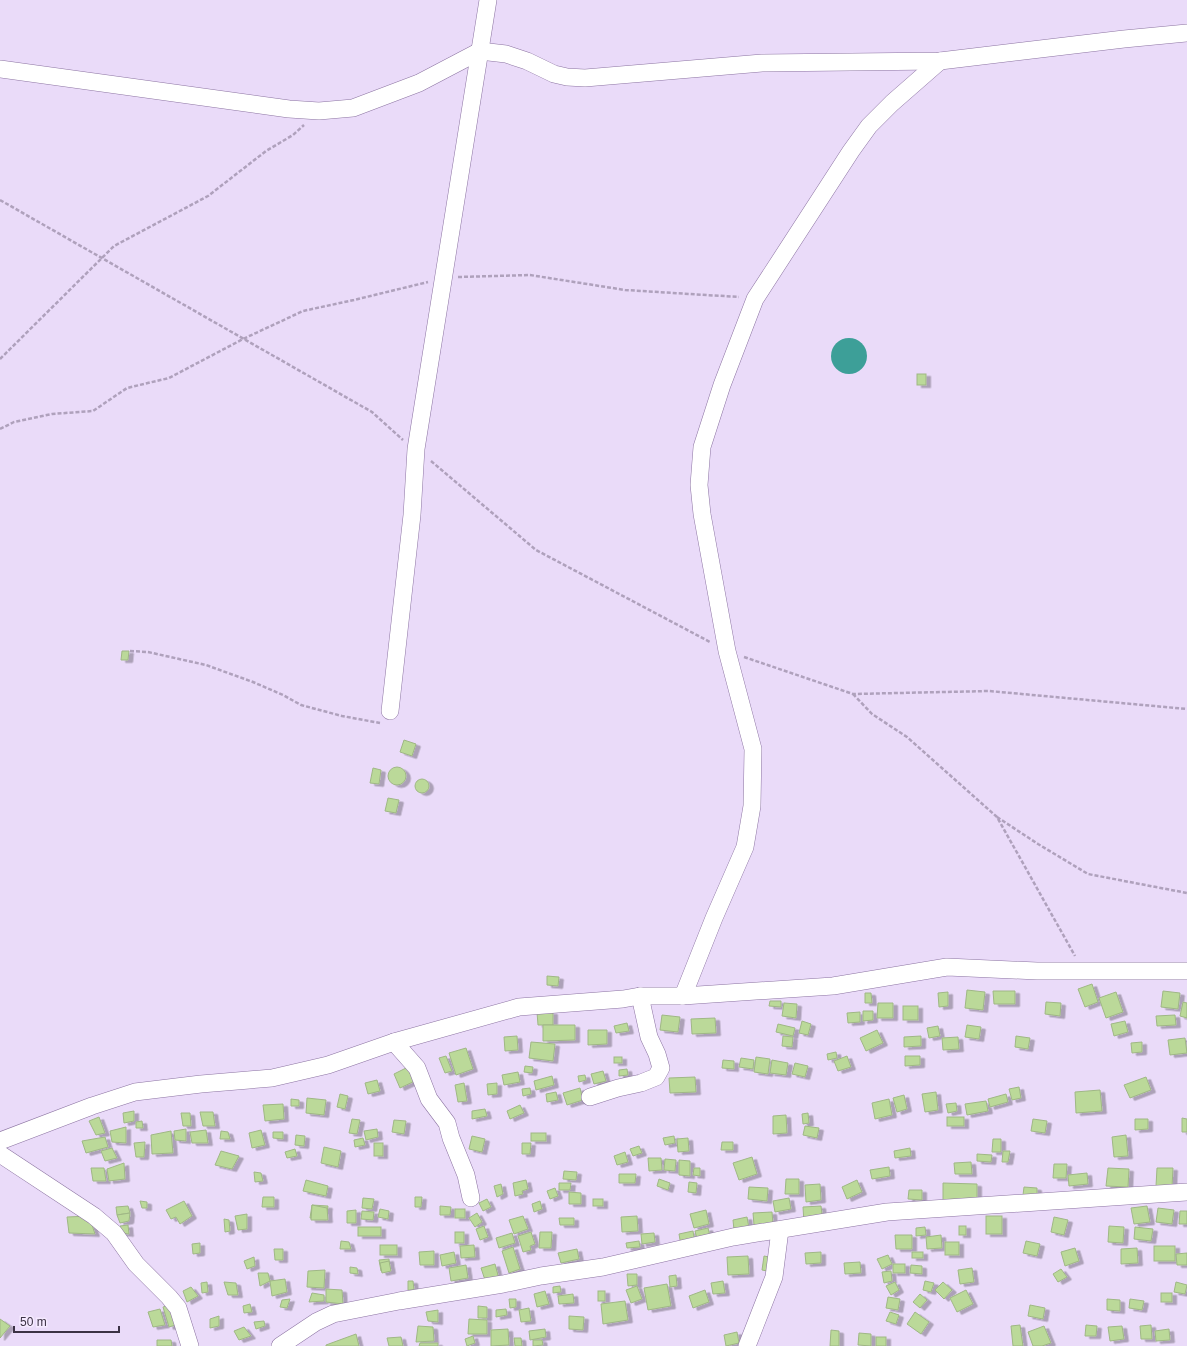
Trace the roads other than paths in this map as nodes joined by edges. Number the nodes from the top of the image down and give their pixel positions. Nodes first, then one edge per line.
1 (488, 0) edge
2 (1187, 33) edge
3 (480, 52) junction
4 (940, 61) junction
5 (0, 69) edge
6 (390, 711) road end
7 (1187, 972) edge
8 (640, 996) junction
9 (683, 996) junction
10 (394, 1042) junction
11 (590, 1097) dead end
12 (0, 1141) edge
13 (0, 1154) edge
14 (1187, 1192) edge
15 (471, 1198) dead end
16 (780, 1230) junction
17 (190, 1346) edge
18 (280, 1346) edge
19 (747, 1346) edge

1 - 3 street
2 - 4 street
3 - 4 street
3 - 5 street
3 - 6 street
4 - 9 street
7 - 9 street
8 - 9 street
8 - 10 street
8 - 11 street
10 - 12 street
10 - 15 street
13 - 17 street
14 - 16 street
16 - 18 street
16 - 19 street

